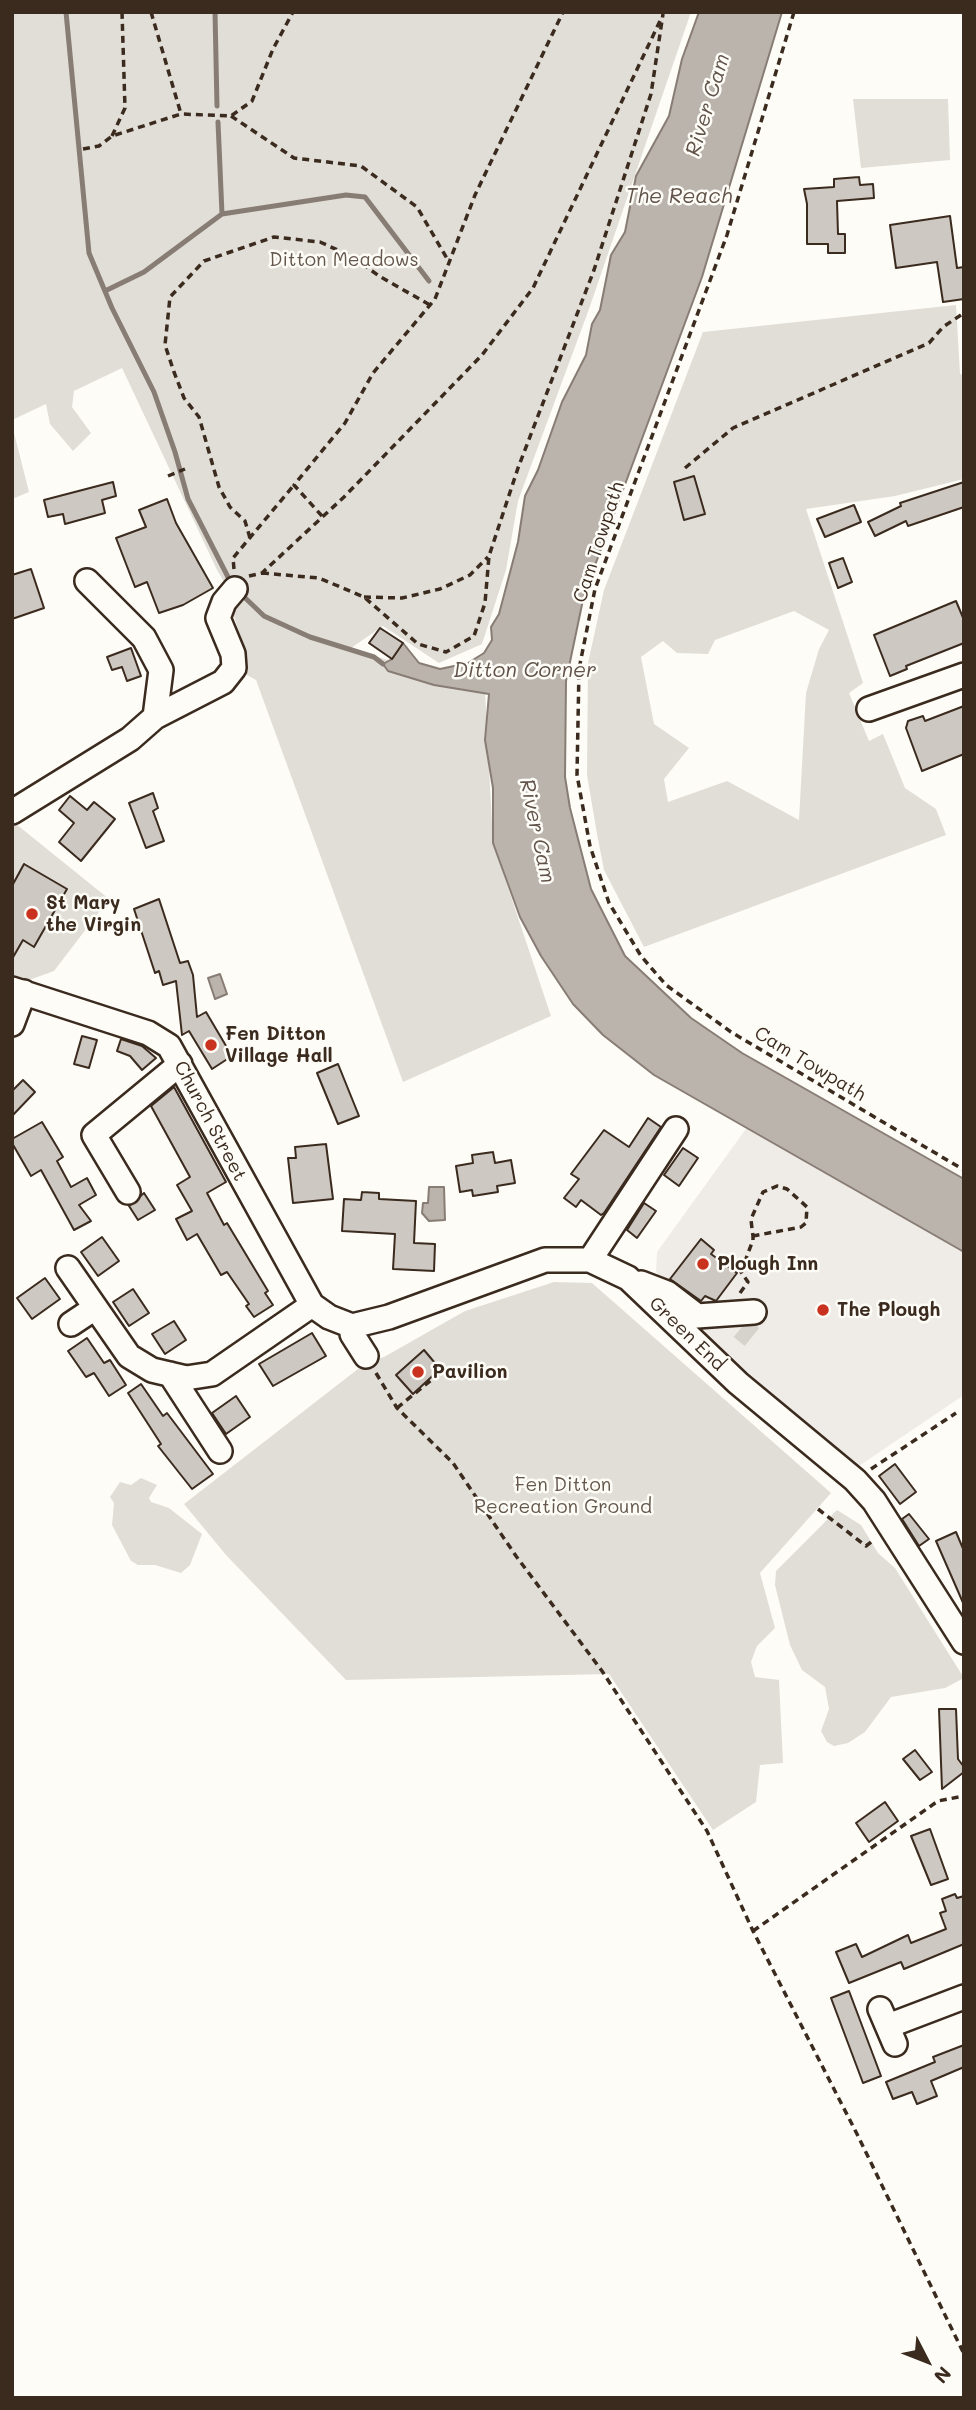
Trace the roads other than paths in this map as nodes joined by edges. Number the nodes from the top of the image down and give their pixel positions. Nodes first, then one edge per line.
1 (87, 581) dead end
2 (233, 588) road end
3 (964, 676) edge
4 (869, 710) dead end
5 (155, 717) junction
6 (12, 812) edge
7 (18, 991) edge
8 (12, 1024) edge
9 (180, 1064) junction
10 (676, 1129) dead end
11 (128, 1192) dead end
12 (590, 1260) junction
13 (68, 1268) dead end
14 (628, 1278) junction
15 (312, 1305) junction
16 (95, 1308) junction
17 (736, 1317) tunnel mouth
18 (71, 1324) dead end
19 (352, 1326) junction
20 (366, 1356) road end
21 (170, 1374) junction
22 (220, 1451) dead end
23 (964, 1642) edge
24 (964, 1997) edge
25 (888, 2026) dead end

1 - 5 street
2 - 5 street
3 - 4 street
5 - 6 street
7 - 8 street
7 - 9 street, Church Street
9 - 11 street
9 - 15 street, Church Street
10 - 12 street
12 - 14 street, Green End
12 - 19 street, Green End
13 - 16 street
14 - 17 street
14 - 23 street, Green End
15 - 19 street
15 - 21 street
16 - 18 street
16 - 21 street
19 - 20 street
21 - 22 street
24 - 25 street

